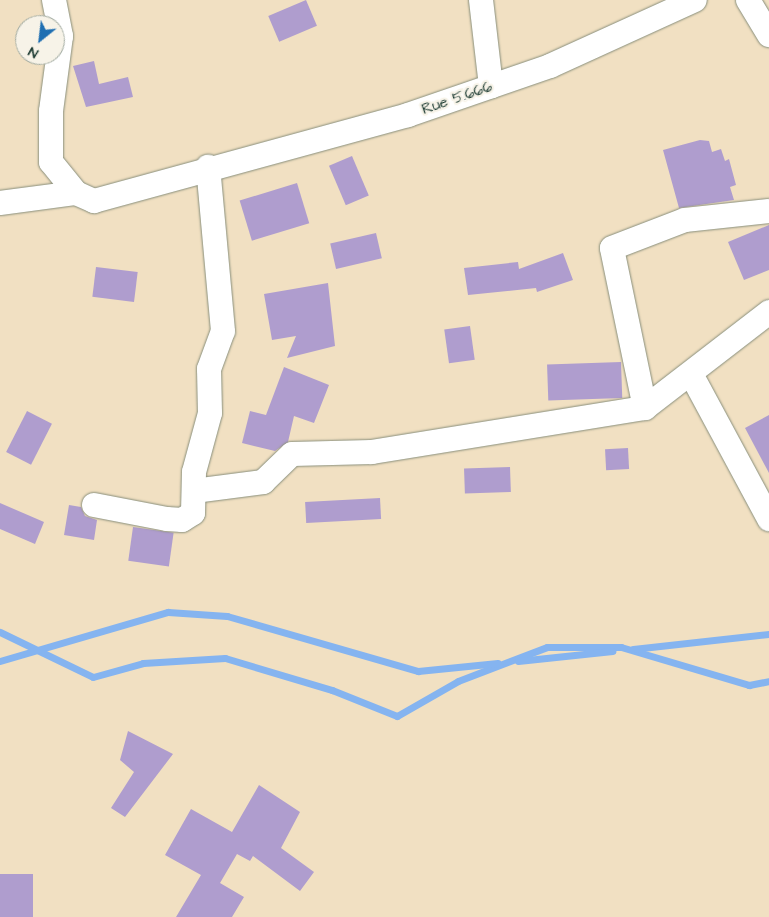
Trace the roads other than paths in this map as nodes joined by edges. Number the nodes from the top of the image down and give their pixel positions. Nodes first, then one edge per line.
1 (54, 0) edge
2 (481, 0) edge
3 (695, 0) edge
4 (748, 0) edge
5 (769, 35) edge
6 (491, 86) junction
7 (208, 167) junction
8 (76, 193) junction
9 (0, 204) edge
10 (769, 211) edge
11 (769, 312) edge
12 (691, 374) junction
13 (645, 408) junction
14 (194, 491) junction
15 (94, 505) dead end
16 (769, 519) edge

1 - 8 street
2 - 6 street
3 - 6 street, Rue 5.666
4 - 5 street
6 - 7 street, Rue 5.666
7 - 8 street, Rue 5.666
7 - 14 street
8 - 9 street
10 - 13 street
11 - 12 street
12 - 13 street
12 - 16 street
13 - 14 street
14 - 15 street

